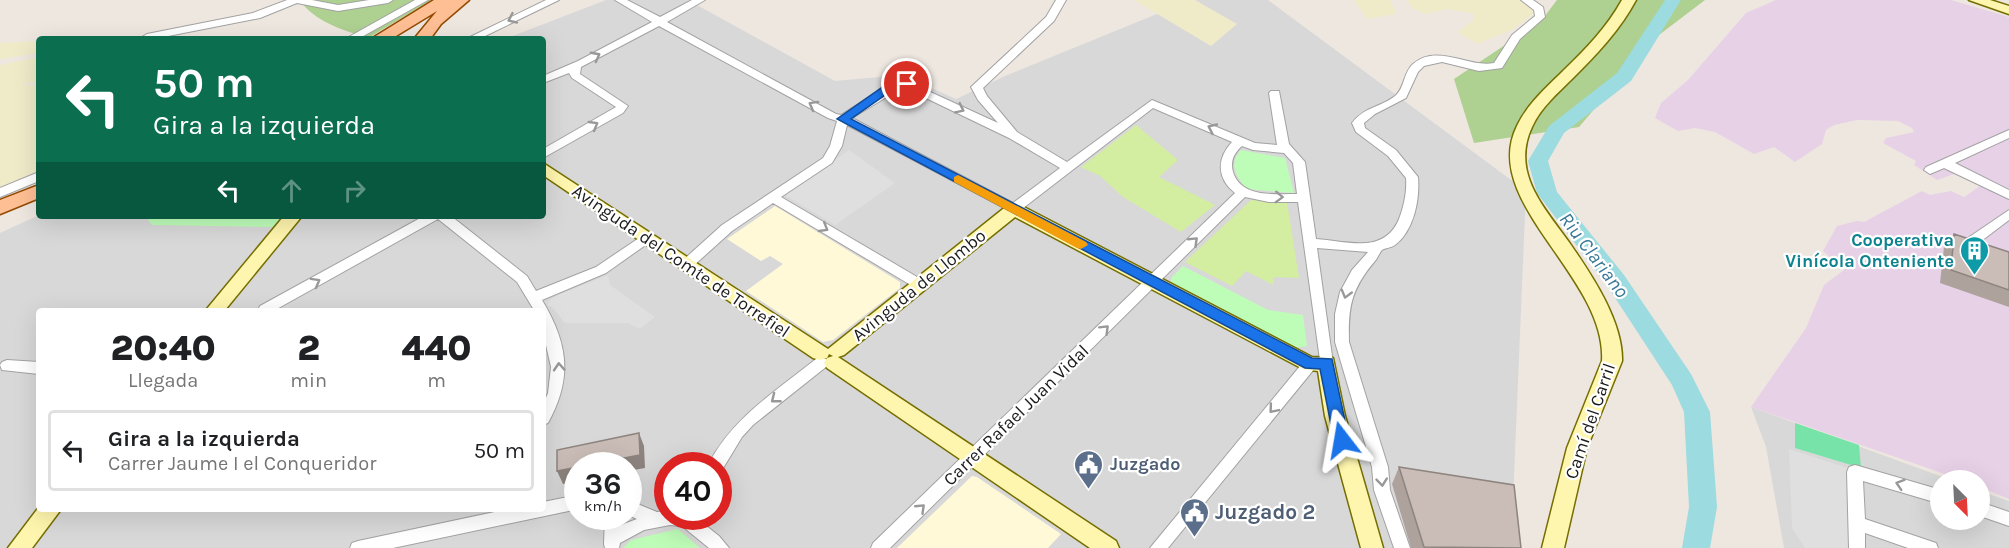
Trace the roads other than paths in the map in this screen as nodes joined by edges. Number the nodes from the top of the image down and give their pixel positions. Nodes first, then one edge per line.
1 (296, 0) edge
2 (388, 0) edge
3 (423, 0) edge
4 (445, 0) edge
5 (456, 0) edge
6 (461, 0) edge
7 (554, 0) edge
8 (620, 0) edge
9 (700, 0) edge
10 (1061, 0) edge
11 (1526, 0) edge
12 (1629, 0) edge
13 (1976, 0) edge
14 (2000, 0) edge
15 (2009, 3) edge
16 (2009, 10) edge
17 (659, 22) junction
18 (152, 36) edge
19 (356, 36) edge
20 (384, 36) edge
21 (397, 36) edge
22 (424, 36) edge
23 (477, 36) edge
24 (576, 65) junction
25 (546, 79) edge
26 (1275, 93) dead end
27 (843, 119) junction
28 (2009, 134) edge
29 (1012, 135) junction
30 (1240, 141) junction
31 (1287, 150) junction
32 (546, 152) edge
33 (1946, 164) junction
34 (1067, 167) junction
35 (546, 170) edge
36 (1930, 170) dead end
37 (36, 177) edge
38 (0, 193) edge
39 (36, 193) edge
40 (1242, 193) junction
41 (2009, 195) edge
42 (773, 198) junction
43 (1304, 198) junction
44 (0, 209) edge
45 (1014, 209) junction
46 (2009, 214) edge
47 (291, 219) edge
48 (429, 219) edge
49 (447, 219) edge
50 (647, 239) junction
51 (1311, 243) junction
52 (1966, 245) edge
53 (1375, 246) junction
54 (686, 265) junction
55 (1152, 282) junction
56 (919, 284) junction
57 (540, 307) edge
58 (217, 308) edge
59 (269, 308) edge
60 (546, 322) edge
61 (828, 357) junction
62 (1318, 364) junction
63 (36, 368) edge
64 (2, 369) edge
65 (546, 412) edge
66 (725, 452) edge
67 (973, 458) junction
68 (1930, 493) edge
69 (564, 504) edge
70 (546, 508) edge
71 (48, 512) edge
72 (523, 512) edge
73 (1990, 512) edge
74 (2009, 519) edge
75 (654, 522) edge
76 (1856, 524) junction
77 (698, 530) edge
78 (612, 543) edge
79 (19, 548) edge
80 (358, 548) edge
81 (721, 548) edge
82 (879, 548) edge
83 (1108, 548) edge
84 (1158, 548) edge
85 (1372, 548) edge
86 (1402, 548) edge
87 (1553, 548) edge
88 (1857, 548) edge
89 (1930, 548) edge

1 - 2 street
1 - 18 street
3 - 19 street
4 - 20 main road
5 - 21 main road
6 - 22 main road
7 -> 23 street
8 - 17 street
9 - 17 street
10 - 29 street
11 - 53 street
12 - 87 street, Camí del Carril
13 - 16 street
14 - 15 street
24 -> 17 street
27 -> 17 street
24 - 25 street
32 -> 24 street
26 - 31 street
27 -> 29 street
27 - 42 street
27 - 45 street
28 - 33 street
29 - 34 street
30 - 31 street, Avinguda de Llombo
30 -> 34 street, Avinguda de Llombo
30 - 40 street
31 - 43 street
33 - 36 street
33 - 41 street
34 - 45 street, Avinguda de Llombo
35 - 50 street, Avinguda del Comte de Torrefiel
37 - 38 street
39 - 44 main road
40 -> 43 street
55 -> 40 street, Carrer Rafael Juan Vidal
42 - 54 street
42 -> 56 street
43 - 51 street
45 - 55 street
45 - 56 street, Avinguda de Llombo
46 - 52 street
47 - 58 street
59 -> 48 street
49 - 57 street
50 - 54 street, Avinguda del Comte de Torrefiel
50 - 57 street
51 - 53 street
51 - 62 street
53 -> 86 street
54 - 61 street, Avinguda del Comte de Torrefiel
55 - 62 street
67 -> 55 street, Carrer Rafael Juan Vidal
56 - 61 street, Avinguda de Llombo
65 -> 60 street
61 -> 66 street
61 - 67 street, Avinguda del Comte de Torrefiel
62 -> 84 street
62 - 85 street
63 - 64 street
82 -> 67 street, Carrer Rafael Juan Vidal
67 - 83 street, Avinguda del Comte de Torrefiel
68 -> 76 street
69 - 70 street
71 - 79 street
72 - 80 street
73 - 74 street
75 - 78 street
76 - 88 street
76 - 89 street
77 - 81 street

